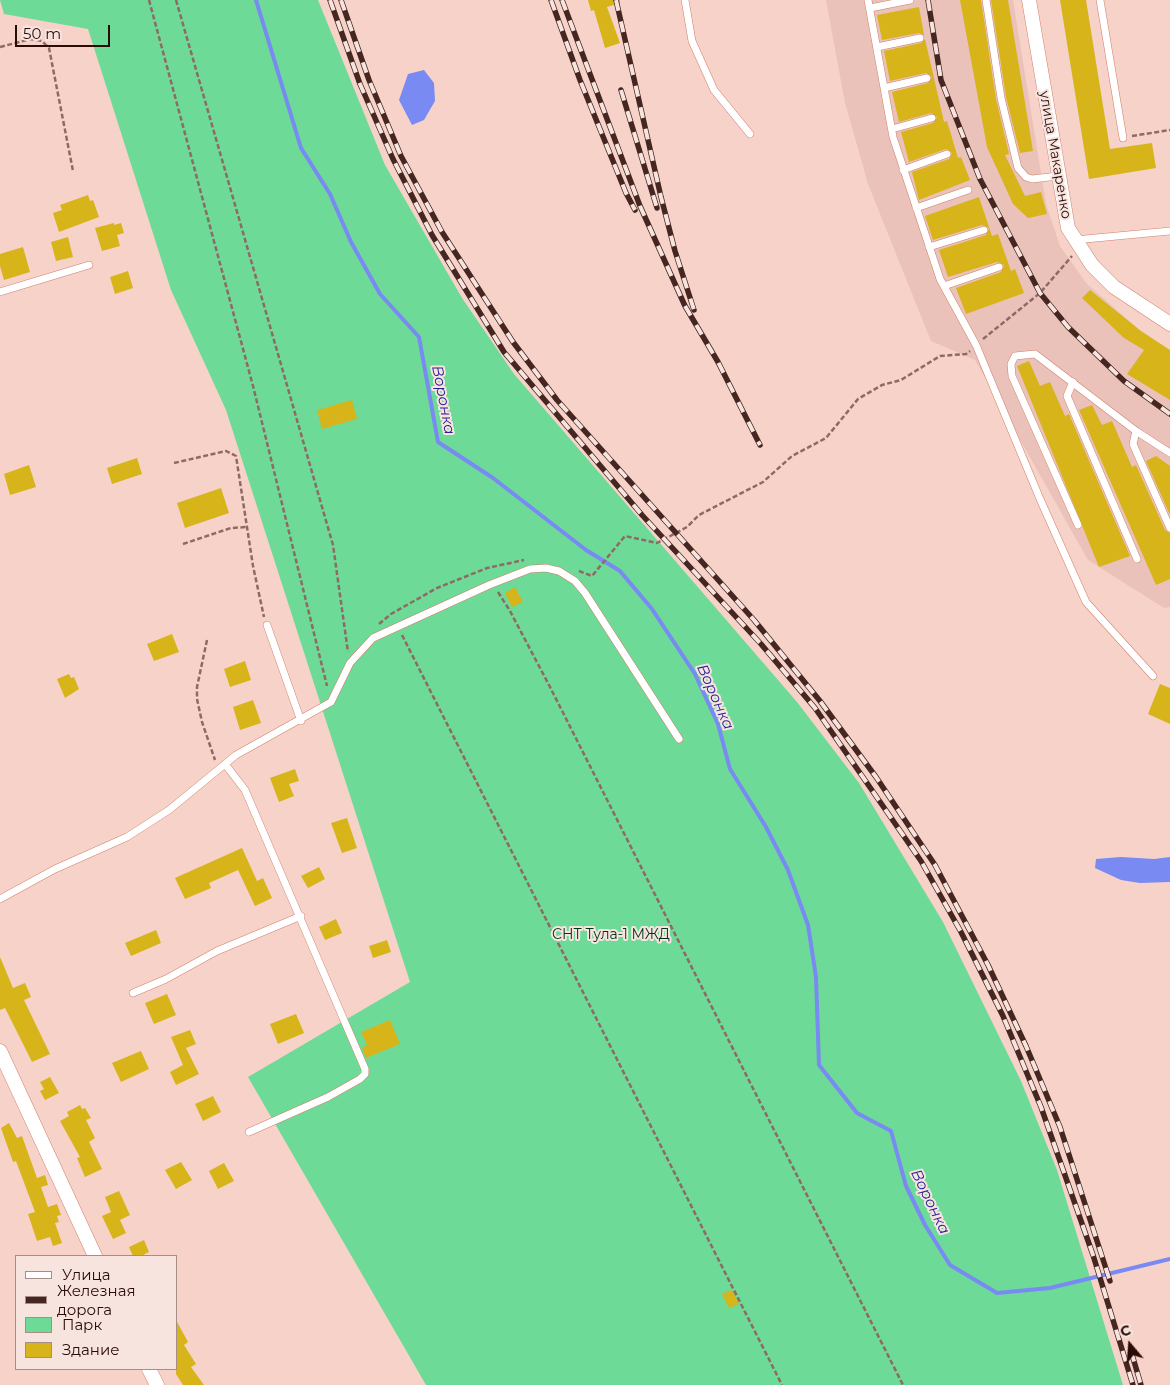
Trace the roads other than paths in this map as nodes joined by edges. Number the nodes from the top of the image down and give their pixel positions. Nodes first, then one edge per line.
1 (685, 0) edge
2 (910, 0) edge
3 (986, 0) edge
4 (1029, 0) edge
5 (1100, 0) edge
6 (869, 4) edge
7 (920, 38) dead end
8 (877, 47) junction
9 (927, 78) dead end
10 (884, 88) junction
11 (932, 118) dead end
12 (892, 129) junction
13 (750, 134) dead end
14 (1123, 138) road end
15 (947, 154) dead end
16 (903, 170) junction
17 (1058, 176) junction
18 (968, 190) dead end
19 (916, 208) junction
20 (984, 230) dead end
21 (1170, 231) edge
22 (1077, 244) junction
23 (929, 247) junction
24 (89, 265) dead end
25 (1000, 267) dead end
26 (944, 286) junction
27 (0, 292) edge
28 (1170, 324) edge
29 (1073, 382) junction
30 (1136, 431) junction
31 (1170, 453) edge
32 (1078, 525) dead end
33 (1170, 528) edge
34 (1137, 559) dead end
35 (267, 625) road end
36 (1153, 676) dead end
37 (301, 721) junction
38 (680, 739) dead end
39 (222, 766) junction
40 (0, 899) edge
41 (300, 916) junction
42 (134, 992) dead end
43 (0, 1051) edge
44 (249, 1132) dead end
45 (95, 1255) edge
46 (150, 1370) edge
47 (157, 1385) edge

1 - 13 lane
2 - 6 lane
3 - 17 lane
4 - 17 street, улица Макаренко
5 - 14 lane
6 - 8 lane
7 - 8 lane
8 - 10 lane
9 - 10 lane
10 - 12 lane
11 - 12 lane
12 - 16 lane
15 - 16 lane
16 - 19 lane
17 - 22 street, улица Макаренко
18 - 19 lane
19 - 23 lane
20 - 23 lane
21 - 22 lane
22 - 28 street, улица Макаренко
23 - 26 lane
24 - 27 lane
25 - 26 lane
26 - 36 lane
29 - 30 lane
29 - 32 lane
29 - 34 lane
30 - 31 lane
30 - 33 lane
35 - 37 lane
37 - 38 lane
37 - 39 lane
39 - 40 lane
39 - 41 lane
41 - 42 lane
41 - 44 lane
43 - 45 street
46 - 47 street

